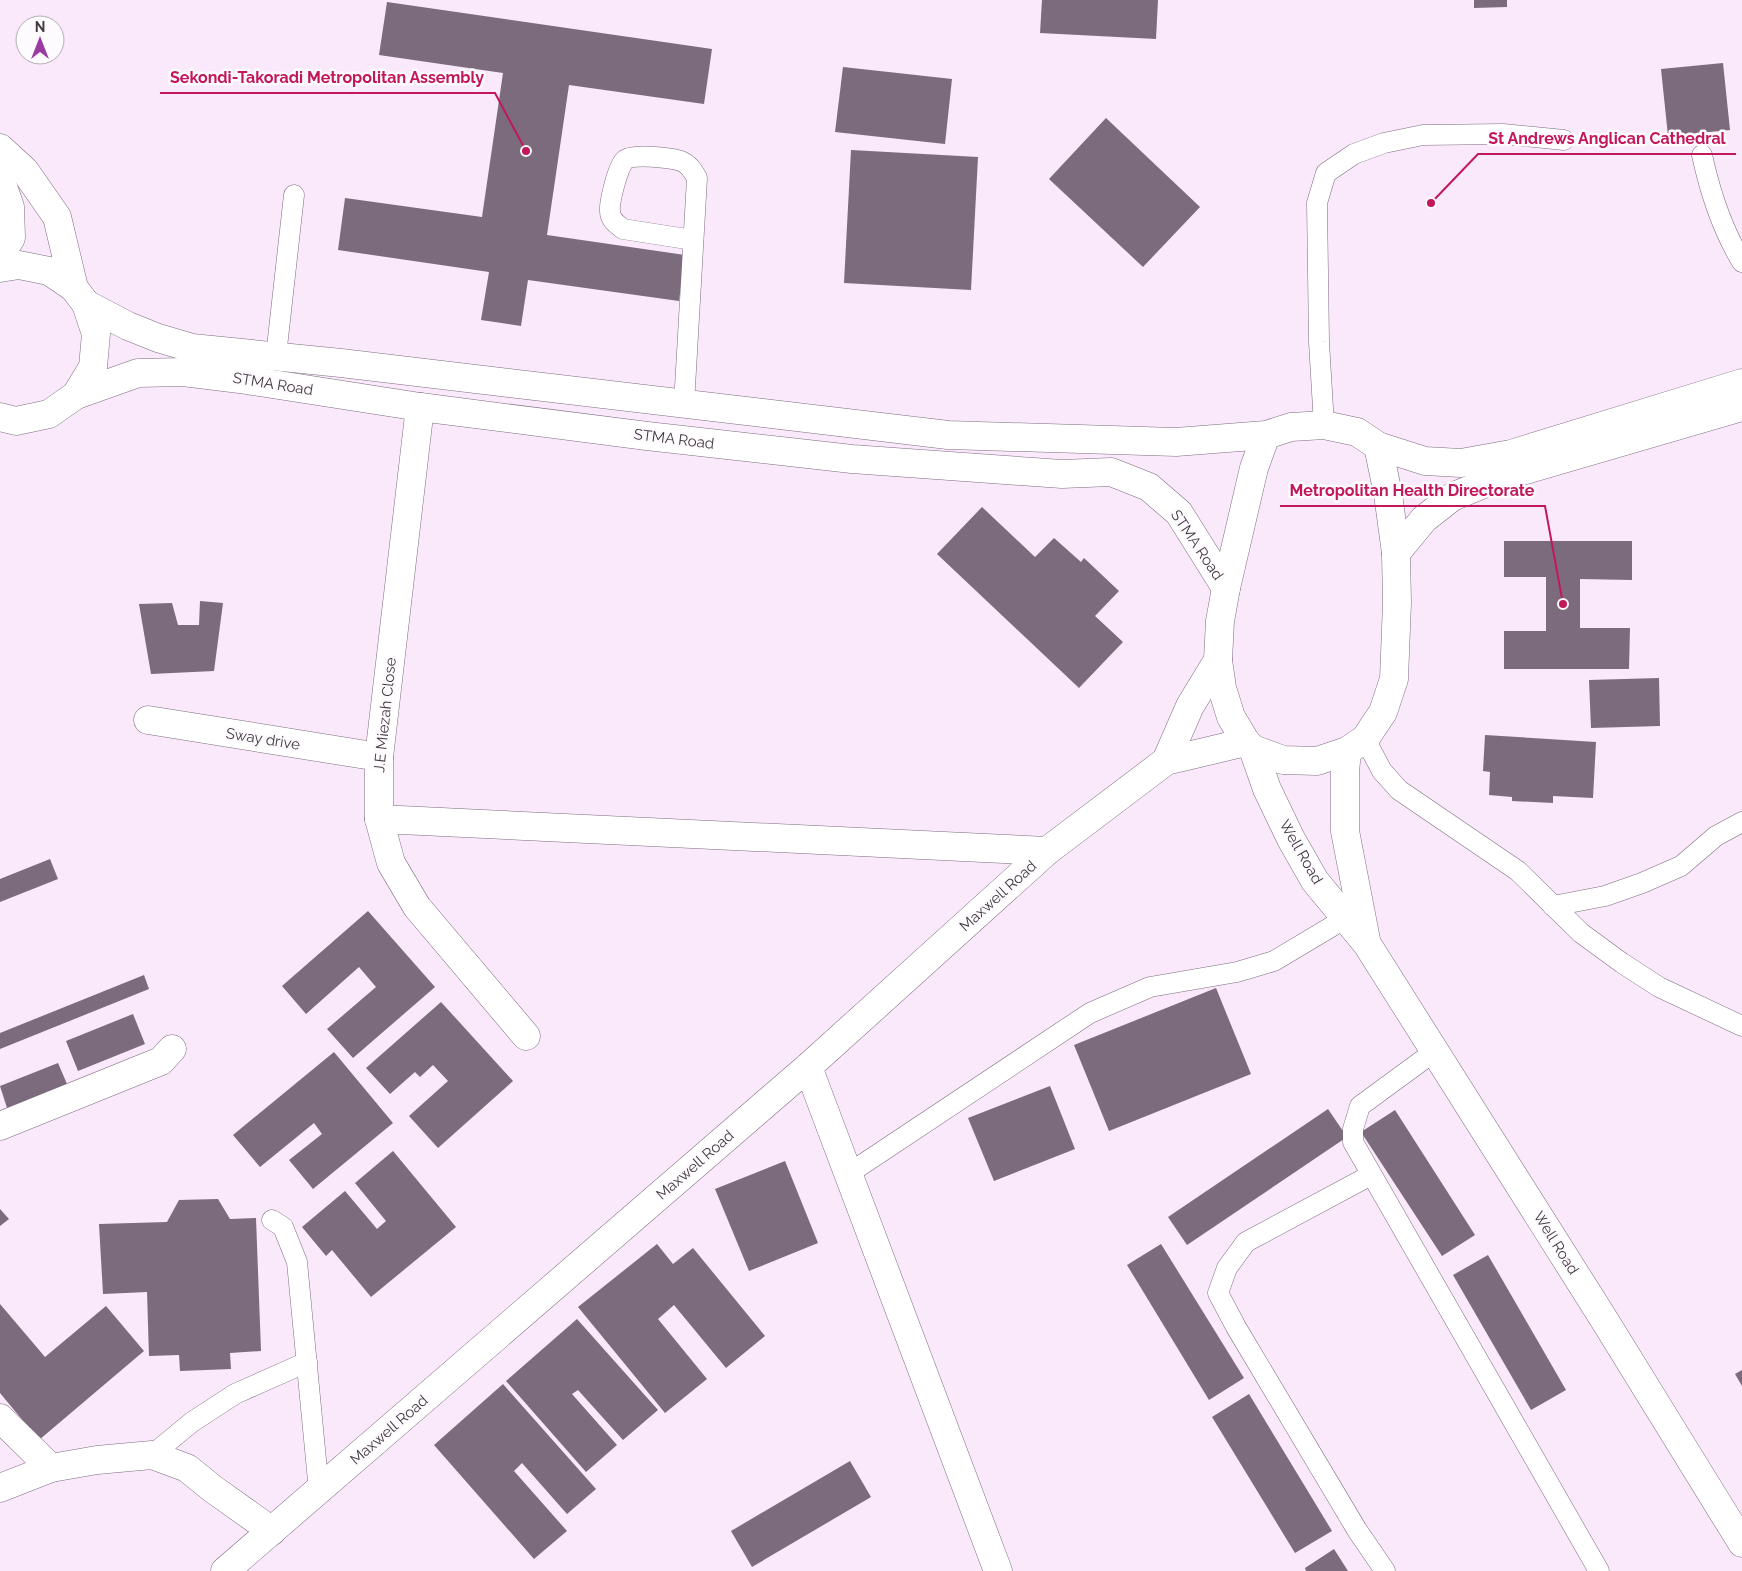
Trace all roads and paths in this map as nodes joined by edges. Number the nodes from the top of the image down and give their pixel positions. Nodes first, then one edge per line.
1 (1564, 140) dead end
2 (0, 148) edge
3 (1702, 155) dead end
4 (0, 178) edge
5 (294, 195) dead end
6 (693, 240) junction
7 (0, 254) edge
8 (1742, 262) edge
9 (0, 268) edge
10 (80, 296) junction
11 (276, 356) junction
12 (1742, 383) edge
13 (76, 395) junction
14 (684, 405) junction
15 (420, 407) junction
16 (1742, 407) edge
17 (0, 417) edge
18 (1324, 424) junction
19 (1266, 435) junction
20 (1378, 446) junction
21 (1396, 553) junction
22 (1226, 588) junction
23 (1218, 660) junction
24 (148, 720) dead end
25 (1356, 745) junction
26 (1250, 746) junction
27 (379, 757) junction
28 (1166, 761) junction
29 (379, 819) junction
30 (1742, 822) edge
31 (1047, 851) junction
32 (1553, 906) junction
33 (1346, 918) junction
34 (1367, 944) junction
35 (1742, 1026) edge
36 (526, 1036) dead end
37 (172, 1049) dead end
38 (1435, 1051) junction
39 (808, 1067) junction
40 (0, 1126) edge
41 (848, 1174) junction
42 (1372, 1175) junction
43 (272, 1220) dead end
44 (307, 1362) junction
45 (0, 1418) edge
46 (152, 1455) junction
47 (51, 1468) junction
48 (0, 1488) edge
49 (319, 1491) junction
50 (272, 1531) junction
51 (1742, 1543) edge
52 (225, 1571) edge
53 (998, 1571) edge
54 (1385, 1571) edge
55 (1600, 1571) edge

1 - 18 lane
2 - 10 street
3 - 8 lane
4 - 7 street
5 - 11 lane
6 - 6 lane
6 - 14 lane
9 - 10 street, STMA Road
10 - 11 street, STMA Road
10 - 13 street
11 - 14 street, STMA Road
12 - 20 street, STMA Road
13 - 15 street, STMA Road
13 - 17 street
14 - 19 street, STMA Road
15 - 22 street, STMA Road
15 - 27 street, J.E Miezah Close
16 - 21 street
18 - 19 street, STMA Road
18 - 20 street, STMA Road
19 - 22 street, Well Road
20 - 21 street
21 - 25 street
22 - 23 street, Well Road
23 - 26 street, Well Road
23 - 28 street, Maxwell Road
24 - 27 street, Sway drive
25 - 26 street
25 - 32 lane
25 - 34 street, Well Road
26 - 28 street, Maxwell Road
26 - 33 street, Well Road
27 - 29 street, J.E Miezah Close
28 - 31 street, Maxwell Road
29 - 31 street
29 - 36 street, J.E Miezah Close
30 - 32 lane
31 - 39 street, Maxwell Road
32 - 35 lane
33 - 34 street, Well Road
33 - 41 lane
34 - 38 street, Well Road
37 - 40 street
38 - 42 lane
38 - 51 street, Well Road
39 - 41 street
39 - 49 street, Maxwell Road
41 - 53 street
42 - 54 lane
42 - 55 lane
43 - 44 lane
44 - 46 lane
44 - 49 lane
45 - 47 street
46 - 47 street
46 - 50 street
47 - 48 street
49 - 50 street, Maxwell Road
50 - 52 street, Maxwell Road

